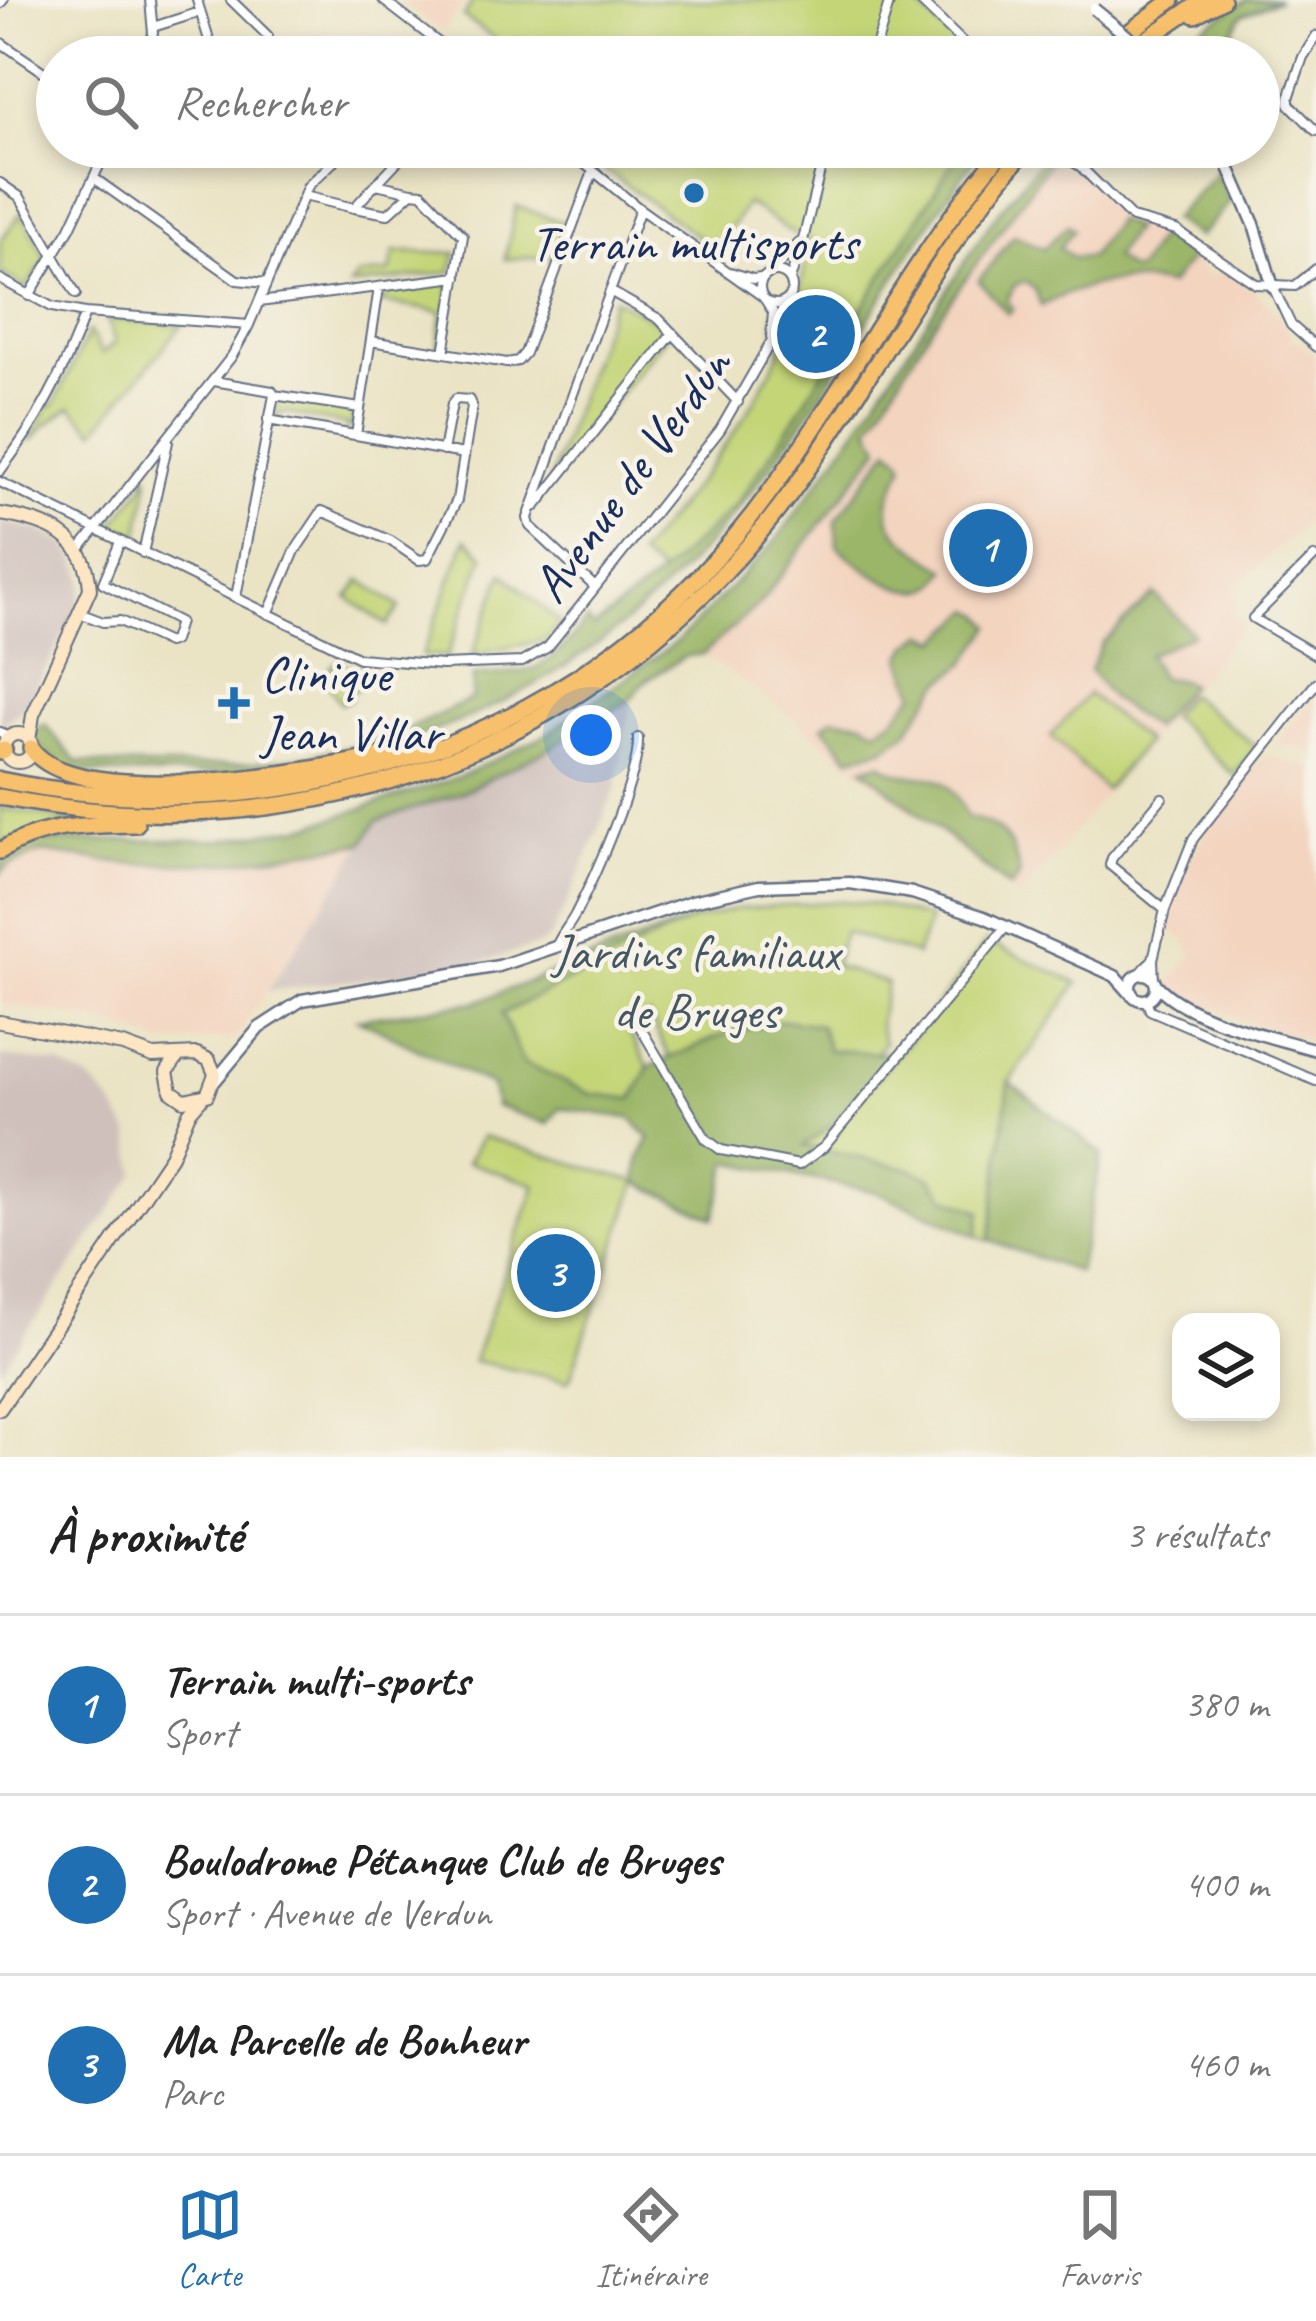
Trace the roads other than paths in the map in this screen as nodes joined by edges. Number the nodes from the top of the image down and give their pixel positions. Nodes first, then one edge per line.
1 (150, 0) edge
2 (196, 0) edge
3 (231, 0) edge
4 (383, 0) edge
5 (890, 0) edge
6 (919, 0) edge
7 (1082, 0) edge
8 (1172, 0) edge
9 (1204, 0) edge
10 (1222, 0) edge
11 (200, 12) junction
12 (153, 27) junction
13 (151, 36) edge
14 (207, 36) edge
15 (268, 36) dead end
16 (430, 36) edge
17 (879, 36) edge
18 (956, 36) edge
19 (1124, 36) edge
20 (1127, 36) edge
21 (1149, 36) edge
22 (1165, 36) edge
23 (1316, 36) edge
24 (0, 42) edge
25 (36, 67) edge
26 (1316, 131) edge
27 (98, 168) edge
28 (329, 168) edge
29 (391, 168) edge
30 (588, 168) edge
31 (820, 168) edge
32 (990, 168) edge
33 (1012, 168) edge
34 (1083, 168) edge
35 (1229, 168) edge
36 (593, 172) junction
37 (94, 178) junction
38 (0, 183) edge
39 (376, 184) junction
40 (412, 192) junction
41 (303, 196) junction
42 (354, 208) junction
43 (640, 209) junction
44 (802, 236) junction
45 (55, 256) junction
46 (1316, 268) edge
47 (723, 269) junction
48 (768, 275) junction
49 (457, 277) junction
50 (0, 279) edge
51 (790, 279) junction
52 (267, 284) junction
53 (1273, 287) junction
54 (380, 288) junction
55 (610, 291) junction
56 (76, 294) dead end
57 (29, 296) junction
58 (764, 298) junction
59 (259, 302) junction
60 (784, 302) junction
61 (85, 313) junction
62 (249, 325) junction
63 (673, 333) junction
64 (371, 340) junction
65 (769, 344) junction
66 (1316, 347) edge
67 (444, 353) junction
68 (214, 381) junction
69 (274, 395) junction
70 (738, 402) junction
71 (360, 408) junction
72 (268, 420) junction
73 (356, 435) junction
74 (168, 441) junction
75 (443, 451) junction
76 (464, 454) junction
77 (0, 471) edge
78 (0, 482) edge
79 (0, 514) edge
80 (530, 514) junction
81 (96, 530) junction
82 (120, 542) junction
83 (80, 549) junction
84 (142, 553) junction
85 (1313, 557) edge
86 (595, 587) junction
87 (236, 598) junction
88 (82, 614) junction
89 (268, 614) junction
90 (1316, 656) edge
91 (1316, 683) edge
92 (492, 724) junction
93 (638, 738) dead end
94 (13, 742) edge
95 (0, 780) edge
96 (0, 797) edge
97 (1162, 798) dead end
98 (244, 811) junction
99 (0, 851) edge
100 (1165, 910) junction
101 (1006, 927) junction
102 (557, 948) junction
103 (1153, 959) junction
104 (1115, 976) junction
105 (1137, 976) junction
106 (1155, 983) junction
107 (1132, 994) junction
108 (1146, 1000) junction
109 (1180, 1004) junction
110 (0, 1022) edge
111 (640, 1027) dead end
112 (1316, 1049) edge
113 (153, 1056) junction
114 (178, 1056) junction
115 (202, 1056) junction
116 (237, 1056) junction
117 (1316, 1081) edge
118 (215, 1082) junction
119 (169, 1085) junction
120 (201, 1099) junction
121 (180, 1133) junction
122 (0, 1409) edge

1 - 12 street
2 - 11 street
3 - 15 street
4 - 16 street
5 - 17 street
6 - 18 street
7 - 20 street, bridge
8 - 19 highway
9 - 21 highway
10 - 22 highway
11 - 12 street
11 - 14 street
12 - 13 street
23 - 26 street
24 - 25 street
27 - 37 street
28 - 41 street
29 - 39 street
30 - 36 street, Avenue de Verdun
31 - 44 street, Avenue de Verdun
32 - 92 highway
33 - 98 highway
34 - 53 street
35 - 53 street
36 - 43 street, Avenue de Verdun
36 - 67 street
37 - 45 street
37 - 52 street
38 - 45 street
39 - 40 street
39 - 42 street
40 - 42 street
40 - 49 street
41 - 42 street
41 - 52 street
43 - 47 street, Avenue de Verdun
43 - 55 street
44 - 48 street
44 - 51 street, Avenue de Verdun
45 - 56 street
45 - 57 street
46 - 53 street
47 - 48 street, Avenue de Verdun
47 - 58 street, Avenue de Verdun
48 - 51 street, Avenue de Verdun
48 - 58 street
49 - 54 street
49 - 67 street
50 - 57 street
51 - 60 street, Avenue de Verdun
52 - 59 street
53 - 66 street
54 - 59 street
54 - 64 street
55 - 63 street
55 - 80 street
57 - 61 street
58 - 60 street
58 - 65 street, Avenue de Verdun
59 - 62 street
60 - 65 street, Avenue de Verdun
61 - 62 street
61 - 77 street
62 - 68 street
63 - 70 street
63 - 80 street
64 - 67 street
64 - 71 street
65 - 70 street, Avenue de Verdun
68 - 69 street
68 - 74 street
69 - 71 street
69 - 72 street
70 - 86 street, Avenue de Verdun
71 - 73 street
72 - 73 street
72 - 87 street
73 - 75 street
74 - 81 street
74 - 84 street
75 - 76 street
75 - 76 street
76 - 89 street
78 - 81 street
79 - 83 main road
80 - 86 street
81 - 82 street
81 - 83 street
82 - 84 street
82 - 88 street
83 - 88 main road
84 - 87 street
85 - 90 street
86 - 89 street, Avenue de Verdun
87 - 89 street
88 - 94 main road
91 - 100 street
92 - 94 highway
92 - 95 highway
93 - 102 street
96 - 98 highway
97 - 100 street
98 - 99 highway
100 - 103 street
101 - 102 street
101 - 104 street
101 - 111 street
102 - 116 street
103 - 105 street
103 - 106 street
104 - 105 street
104 - 107 street
105 - 106 street
105 - 107 street
106 - 108 street
106 - 109 street
107 - 108 street
108 - 109 street
108 - 117 street
109 - 112 street
110 - 113 main road
113 - 114 main road
113 - 119 main road
114 - 115 main road
114 - 119 main road
115 - 116 street
115 - 118 main road
116 - 118 street
118 - 120 main road
119 - 120 main road
119 - 121 main road
120 - 121 main road
121 - 122 main road

